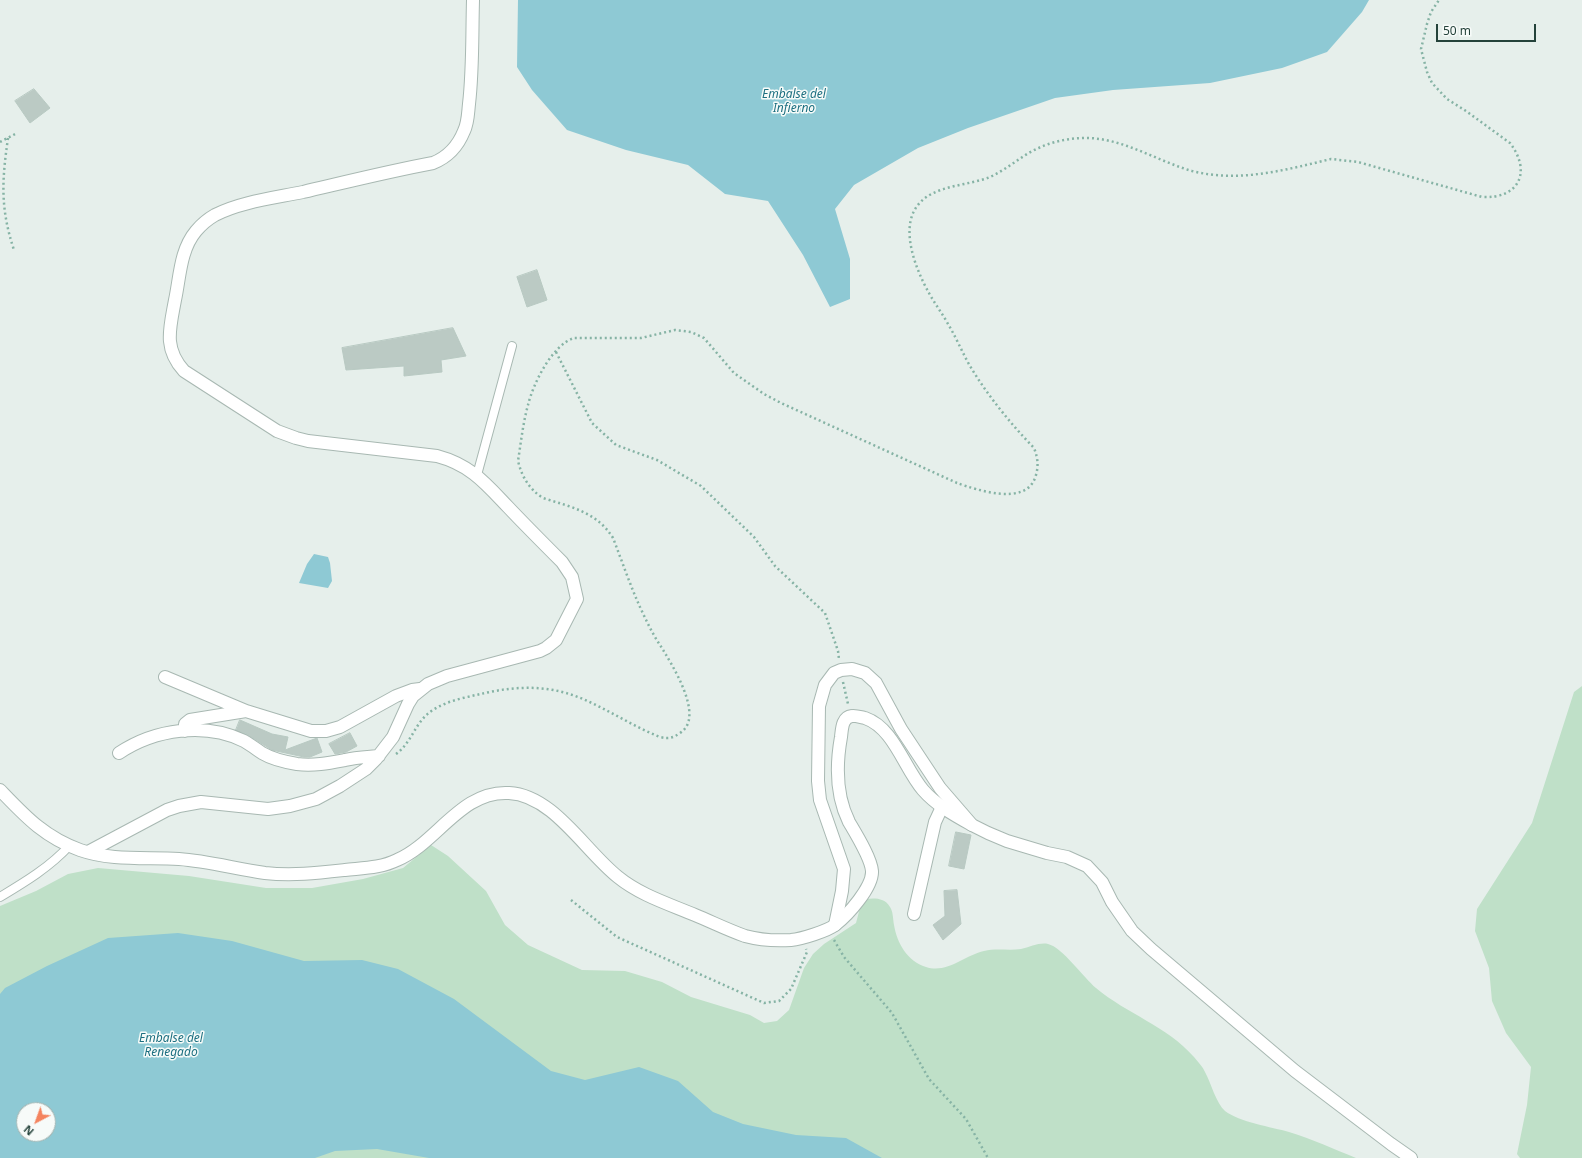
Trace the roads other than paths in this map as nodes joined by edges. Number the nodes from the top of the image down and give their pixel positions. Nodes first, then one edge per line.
1 (473, 0) edge
2 (512, 346) dead end
3 (477, 475) junction
4 (165, 677) dead end
5 (420, 689) junction
6 (246, 710) junction
7 (185, 731) junction
8 (119, 753) dead end
9 (377, 757) junction
10 (0, 790) edge
11 (942, 807) junction
12 (972, 824) junction
13 (70, 845) junction
14 (88, 852) junction
15 (0, 897) edge
16 (914, 914) dead end
17 (835, 925) junction
18 (1411, 1158) edge

1 - 3 street
2 - 3 lane
3 - 5 street
4 - 6 street
5 - 6 street
5 - 9 street
6 - 7 street
7 - 8 street
7 - 9 street
9 - 14 street
10 - 13 street
11 - 12 street
11 - 16 street
11 - 17 street
12 - 17 street
12 - 18 street
13 - 14 street
13 - 15 lane
14 - 17 street

